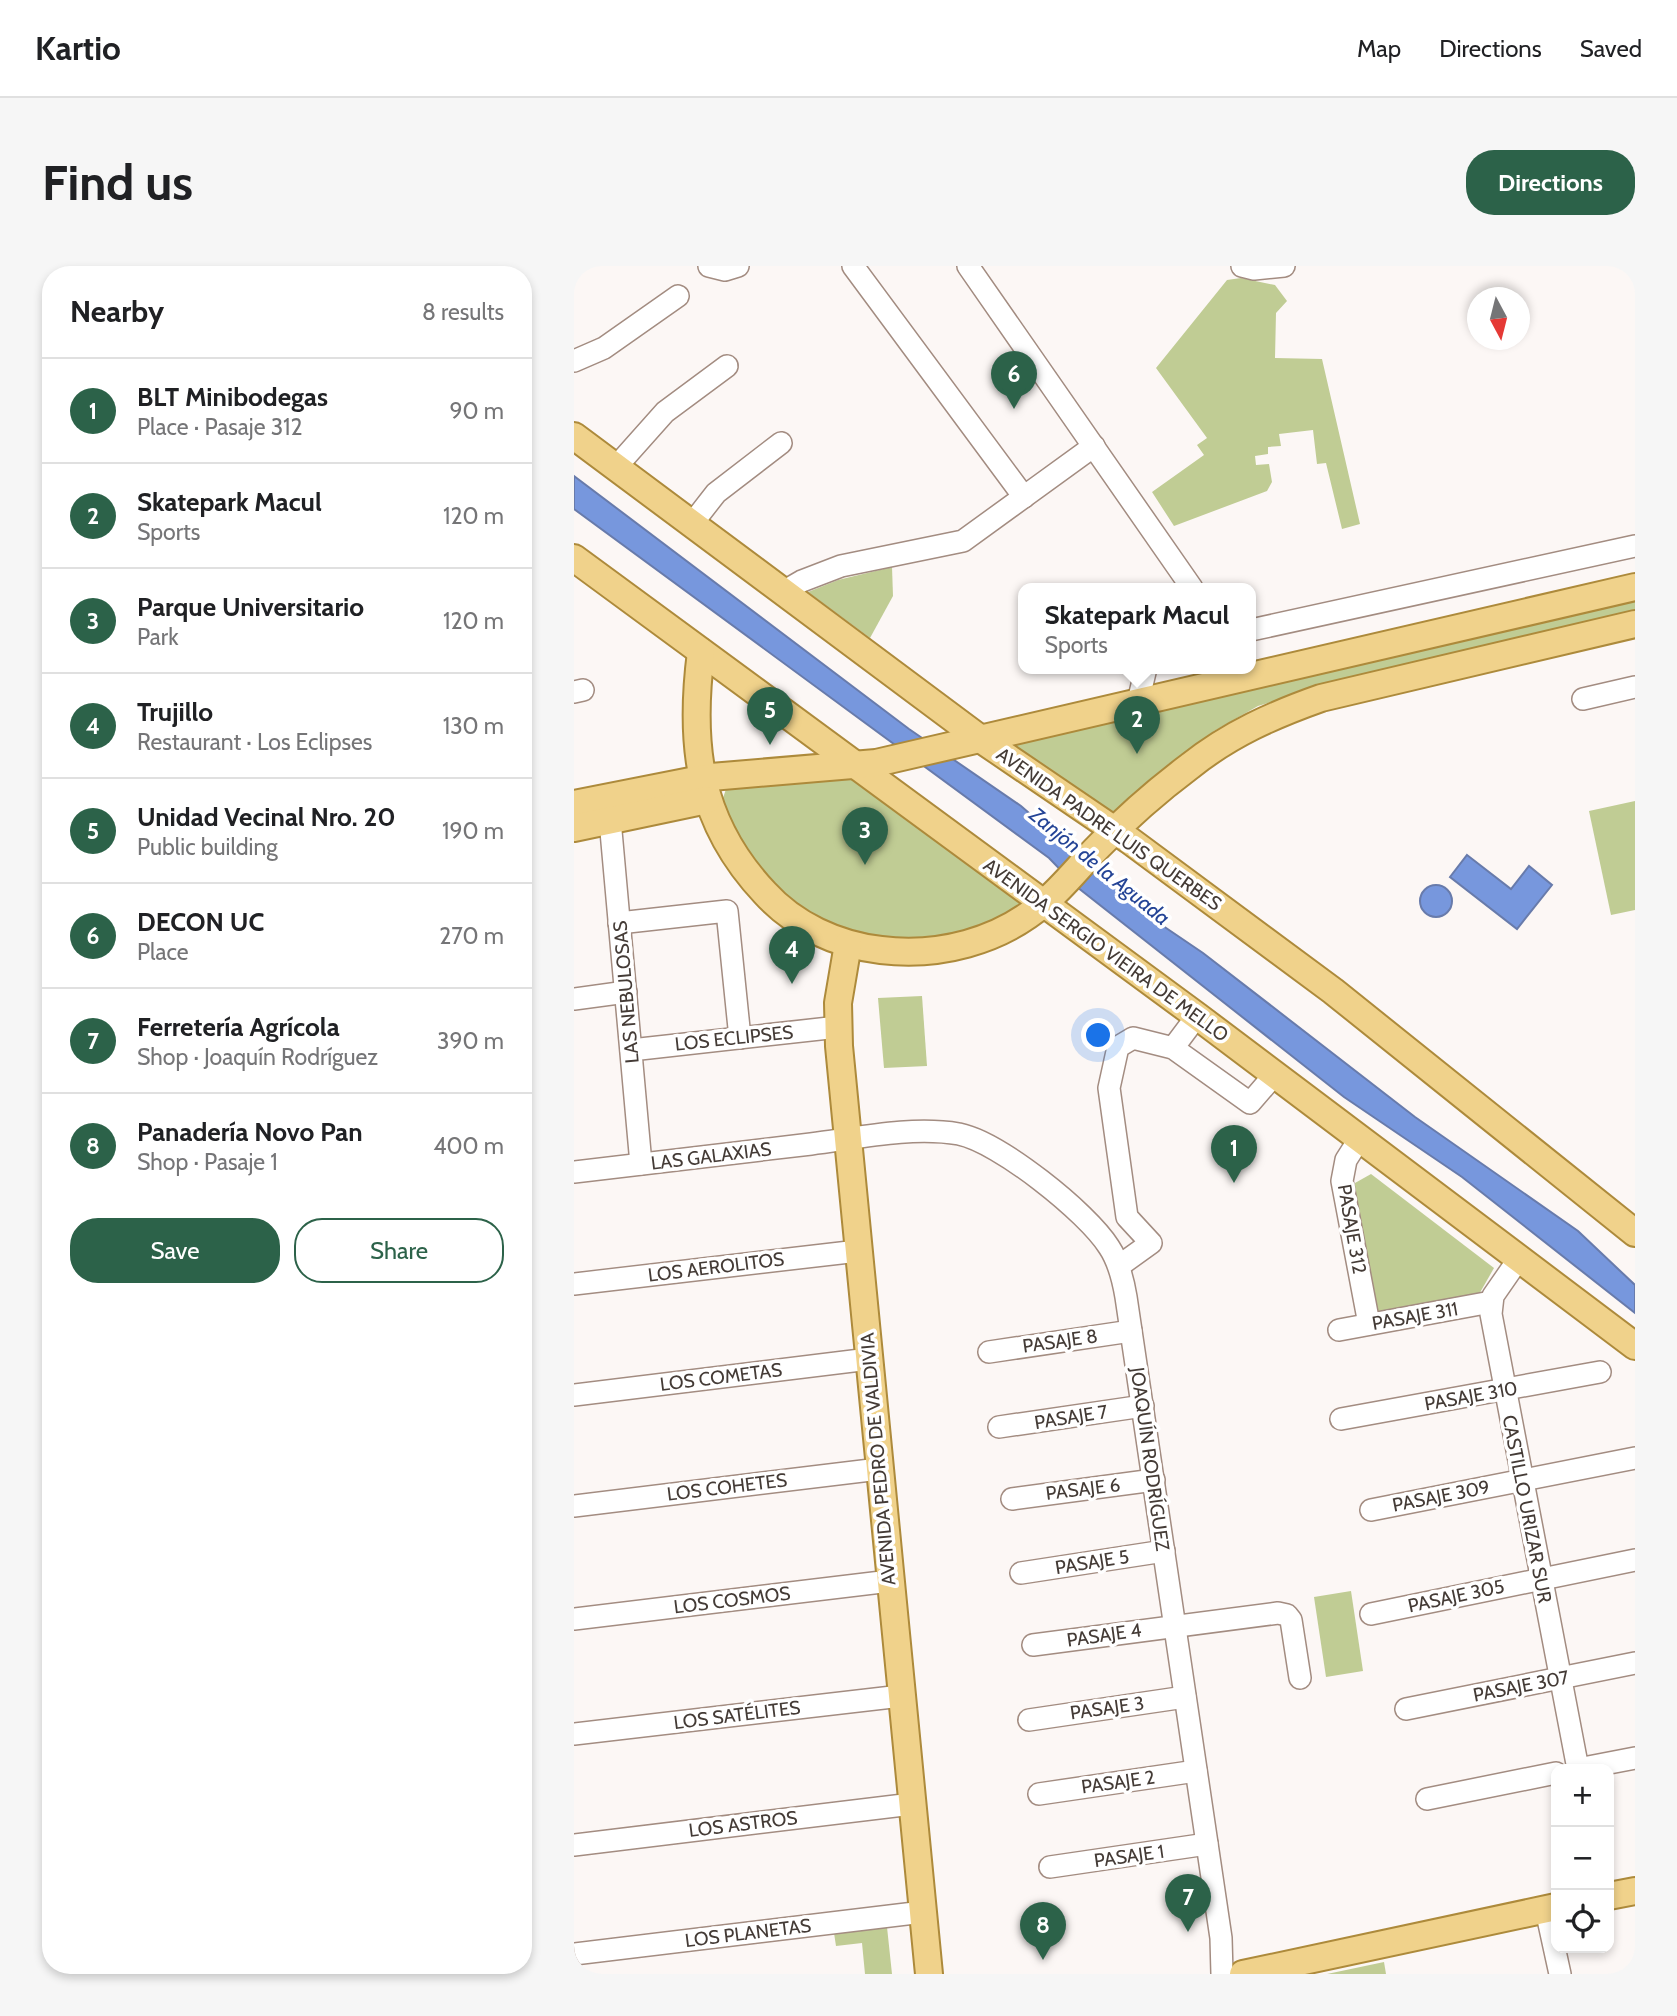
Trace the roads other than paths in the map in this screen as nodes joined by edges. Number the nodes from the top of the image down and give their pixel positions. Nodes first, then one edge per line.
1 (709, 266) edge
2 (738, 266) edge
3 (853, 266) edge
4 (968, 266) edge
5 (1242, 266) edge
6 (1284, 266) edge
7 (678, 296) dead end
8 (574, 361) edge
9 (727, 366) dead end
10 (577, 435) edge
11 (781, 443) dead end
12 (1094, 446) junction
13 (616, 467) junction
14 (1024, 497) junction
15 (691, 525) junction
16 (1635, 546) edge
17 (574, 558) edge
18 (1189, 583) edge
19 (1635, 587) edge
20 (783, 592) junction
21 (1635, 624) edge
22 (1256, 629) edge
23 (701, 652) junction
24 (1145, 674) edge
25 (1635, 687) edge
26 (1583, 699) dead end
27 (1138, 702) junction
28 (973, 742) junction
29 (865, 764) junction
30 (704, 789) junction
31 (574, 804) edge
32 (610, 820) junction
33 (574, 828) edge
34 (1107, 839) junction
35 (1051, 896) junction
36 (619, 923) junction
37 (848, 944) junction
38 (625, 992) junction
39 (574, 999) edge
40 (1198, 1016) junction
41 (838, 1027) junction
42 (740, 1038) junction
43 (1173, 1048) junction
44 (631, 1050) junction
45 (1275, 1074) junction
46 (1360, 1138) junction
47 (848, 1140) junction
48 (641, 1164) junction
49 (574, 1172) edge
50 (1633, 1227) edge
51 (858, 1251) junction
52 (1520, 1257) junction
53 (1119, 1266) junction
54 (574, 1284) edge
55 (1491, 1302) junction
56 (1369, 1324) junction
57 (1339, 1330) dead end
58 (1131, 1331) junction
59 (1635, 1346) edge
60 (989, 1352) dead end
61 (869, 1359) junction
62 (1600, 1372) dead end
63 (1504, 1390) junction
64 (574, 1395) edge
65 (1143, 1406) junction
66 (1341, 1419) dead end
67 (999, 1427) dead end
68 (1635, 1458) edge
69 (879, 1469) junction
70 (1154, 1480) junction
71 (1521, 1480) junction
72 (1012, 1499) dead end
73 (574, 1506) edge
74 (1371, 1510) dead end
75 (1164, 1551) junction
76 (1635, 1560) edge
77 (1021, 1573) dead end
78 (1541, 1579) junction
79 (890, 1581) junction
80 (1371, 1614) dead end
81 (574, 1619) edge
82 (1175, 1625) junction
83 (1033, 1644) dead end
84 (1635, 1663) edge
85 (1300, 1678) dead end
86 (1560, 1678) junction
87 (901, 1696) junction
88 (1185, 1698) junction
89 (1406, 1709) dead end
90 (1029, 1720) dead end
91 (574, 1734) edge
92 (1635, 1758) edge
93 (1577, 1764) edge
94 (1604, 1764) edge
95 (1196, 1771) junction
96 (1551, 1774) edge
97 (1040, 1794) dead end
98 (1427, 1799) dead end
99 (912, 1804) junction
100 (1207, 1844) junction
101 (574, 1845) edge
102 (1050, 1867) dead end
103 (1635, 1891) edge
104 (1614, 1895) edge
105 (1551, 1909) edge
106 (923, 1912) junction
107 (1557, 1953) edge
108 (574, 1954) edge
109 (929, 1974) edge
110 (1222, 1974) edge
111 (1243, 1974) edge
112 (1560, 1974) edge

1 - 2 street
3 - 14 street
4 - 12 street
5 - 6 street
7 - 8 street
9 - 13 street
10 - 13 main road, AVENIDA PADRE LUIS QUERBES
11 - 15 street
12 - 14 street
12 - 18 street
13 - 15 main road, AVENIDA PADRE LUIS QUERBES
14 - 20 street
15 - 20 main road, AVENIDA PADRE LUIS QUERBES
16 - 22 street
17 - 23 main road, AVENIDA SERGIO VIEIRA DE MELLO
19 - 27 main road
20 - 28 main road, AVENIDA PADRE LUIS QUERBES
21 - 34 main road
23 - 29 main road, AVENIDA SERGIO VIEIRA DE MELLO
23 - 30 main road
24 - 27 street
25 - 26 street
27 - 28 main road
28 - 29 main road
28 - 34 main road, AVENIDA PADRE LUIS QUERBES
29 - 30 main road
29 - 35 main road, AVENIDA SERGIO VIEIRA DE MELLO
30 - 31 main road
30 - 32 main road
30 - 37 main road
32 - 33 main road
32 - 36 street, LAS NEBULOSAS
34 - 35 main road
34 - 50 main road, AVENIDA PADRE LUIS QUERBES
35 - 37 main road
35 - 40 main road, AVENIDA SERGIO VIEIRA DE MELLO
36 - 38 street, LAS NEBULOSAS
36 - 42 street
37 - 41 main road, AVENIDA PEDRO DE VALDIVIA
38 - 39 street
38 - 44 street, LAS NEBULOSAS
40 - 43 street
40 - 45 main road, AVENIDA SERGIO VIEIRA DE MELLO
41 - 42 street, LOS ECLIPSES
41 - 47 main road, AVENIDA PEDRO DE VALDIVIA
42 - 44 street, LOS ECLIPSES
43 - 45 street
43 - 53 street
44 - 48 street, LAS NEBULOSAS
45 - 46 main road, AVENIDA SERGIO VIEIRA DE MELLO
46 - 52 main road, AVENIDA SERGIO VIEIRA DE MELLO
46 - 56 street, PASAJE 312
47 - 48 street, LAS GALAXIAS
47 - 51 main road, AVENIDA PEDRO DE VALDIVIA
47 - 53 street, JOAQUÍN RODRÍGUEZ
48 - 49 street, LAS GALAXIAS
51 - 54 street, LOS AEROLITOS
51 - 61 main road, AVENIDA PEDRO DE VALDIVIA
52 - 55 street
52 - 59 main road, AVENIDA SERGIO VIEIRA DE MELLO
53 - 58 street, JOAQUÍN RODRÍGUEZ
55 - 56 street, PASAJE 311
55 - 63 street, CASTILLO URIZAR SUR
56 - 57 street, PASAJE 311
58 - 60 street, PASAJE 8
58 - 65 street, JOAQUÍN RODRÍGUEZ
61 - 64 street, LOS COMETAS
61 - 69 main road, AVENIDA PEDRO DE VALDIVIA
62 - 63 street, PASAJE 310
63 - 66 street, PASAJE 310
63 - 71 street, CASTILLO URIZAR SUR
65 - 67 street, PASAJE 7
65 - 70 street, JOAQUÍN RODRÍGUEZ
68 - 71 street, PASAJE 309
69 - 73 street, LOS COHETES
69 - 79 main road, AVENIDA PEDRO DE VALDIVIA
70 - 72 street, PASAJE 6
70 - 75 street, JOAQUÍN RODRÍGUEZ
71 - 74 street, PASAJE 309
71 - 78 street, CASTILLO URIZAR SUR
75 - 77 street, PASAJE 5
75 - 82 street, JOAQUÍN RODRÍGUEZ
76 - 78 street, PASAJE 305
78 - 80 street, PASAJE 305
78 - 86 street, CASTILLO URIZAR SUR
79 - 81 street, LOS COSMOS
79 - 87 main road, AVENIDA PEDRO DE VALDIVIA
82 - 83 street, PASAJE 4
82 - 85 street, PASAJE 4
82 - 88 street, JOAQUÍN RODRÍGUEZ
84 - 86 street, PASAJE 307
86 - 89 street, PASAJE 307
86 - 93 street, CASTILLO URIZAR SUR
87 - 91 street, LOS SATÉLITES
87 - 99 main road, AVENIDA PEDRO DE VALDIVIA
88 - 90 street, PASAJE 3
88 - 95 street, JOAQUÍN RODRÍGUEZ
92 - 94 street
95 - 97 street, PASAJE 2
95 - 100 street, JOAQUÍN RODRÍGUEZ
96 - 98 street
99 - 101 street, LOS ASTROS
99 - 106 main road, AVENIDA PEDRO DE VALDIVIA
100 - 102 street, PASAJE 1
100 - 110 street, JOAQUÍN RODRÍGUEZ
103 - 104 main road
105 - 111 main road
106 - 108 street, LOS PLANETAS
106 - 109 main road, AVENIDA PEDRO DE VALDIVIA
107 - 112 street

